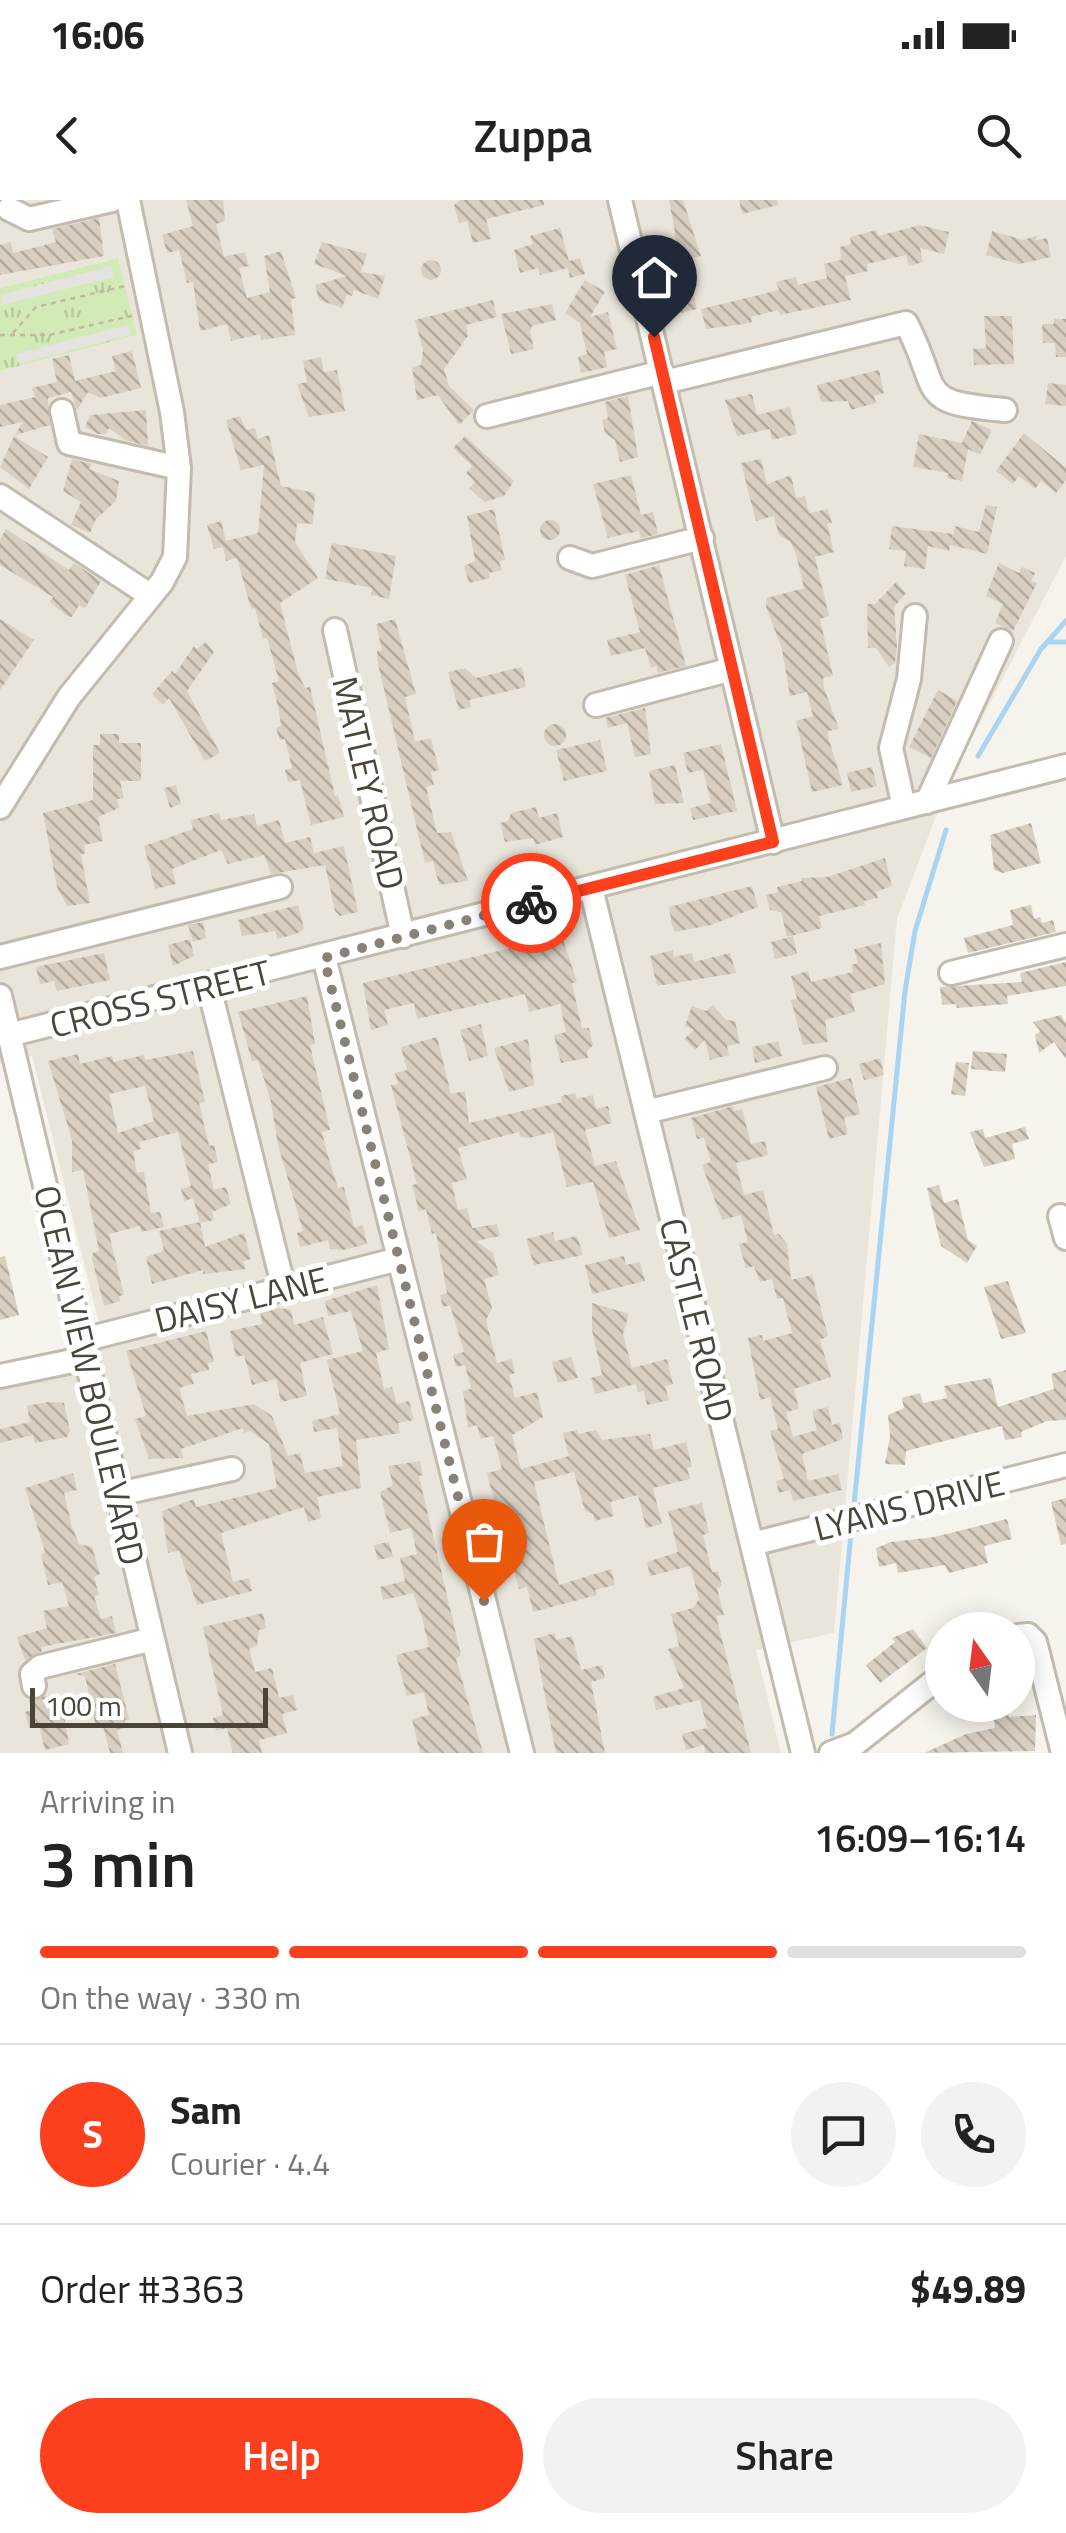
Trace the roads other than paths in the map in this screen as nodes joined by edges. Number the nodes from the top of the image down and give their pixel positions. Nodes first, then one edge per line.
1 (112, 200) edge
2 (128, 200) edge
3 (620, 200) edge
4 (9, 209) dead end
5 (664, 377) junction
6 (1006, 410) dead end
7 (62, 411) dead end
8 (488, 416) dead end
9 (179, 468) junction
10 (0, 496) edge
11 (702, 538) junction
12 (570, 558) dead end
13 (151, 596) junction
14 (915, 616) dead end
15 (335, 630) dead end
16 (1001, 640) dead end
17 (732, 669) junction
18 (596, 704) dead end
19 (1066, 766) edge
20 (928, 802) junction
21 (0, 807) edge
22 (904, 808) junction
23 (773, 842) junction
24 (280, 886) dead end
25 (591, 888) junction
26 (403, 936) junction
27 (1066, 945) edge
28 (0, 957) edge
29 (324, 958) junction
30 (951, 973) dead end
31 (210, 987) junction
32 (0, 996) edge
33 (7, 1047) edge
34 (825, 1068) dead end
35 (646, 1112) junction
36 (399, 1258) junction
37 (284, 1289) junction
38 (85, 1349) junction
39 (0, 1376) edge
40 (1066, 1465) edge
41 (232, 1469) dead end
42 (118, 1494) junction
43 (752, 1544) junction
44 (153, 1639) junction
45 (1035, 1642) edge
46 (34, 1686) dead end
47 (925, 1688) edge
48 (180, 1753) edge
49 (522, 1753) edge
50 (802, 1753) edge
51 (831, 1753) edge
52 (1063, 1753) edge

1 - 4 street
2 - 9 street
3 - 5 street
5 - 6 street
5 - 8 street
5 - 11 street
7 - 9 street
9 - 13 street
10 - 13 street
11 - 12 street
11 - 17 street
13 - 21 street
14 - 22 street
15 - 26 street, MATLEY ROAD
16 - 20 street
17 - 18 street
17 - 23 street
19 - 20 street, CROSS STREET
20 - 22 street, CROSS STREET
22 - 23 street, CROSS STREET
23 - 25 street, CROSS STREET
24 - 28 street
25 - 26 street, CROSS STREET
25 - 35 street, CASTLE ROAD
26 - 29 street, CROSS STREET
27 - 30 street
29 - 31 street, CROSS STREET
29 - 36 street
31 - 33 street, CROSS STREET
31 - 37 street
32 - 33 street, OCEAN VIEW BOULEVARD
33 - 38 street, OCEAN VIEW BOULEVARD
34 - 35 street
35 - 43 street, CASTLE ROAD
36 - 37 street, DAISY LANE
36 - 49 street
37 - 38 street, DAISY LANE
38 - 39 street, DAISY LANE
38 - 42 street, OCEAN VIEW BOULEVARD
40 - 43 street, LYANS DRIVE
41 - 42 street
42 - 44 street, OCEAN VIEW BOULEVARD
43 - 50 street, CASTLE ROAD
44 - 46 street
44 - 48 street, OCEAN VIEW BOULEVARD
45 - 52 street
47 - 51 street

